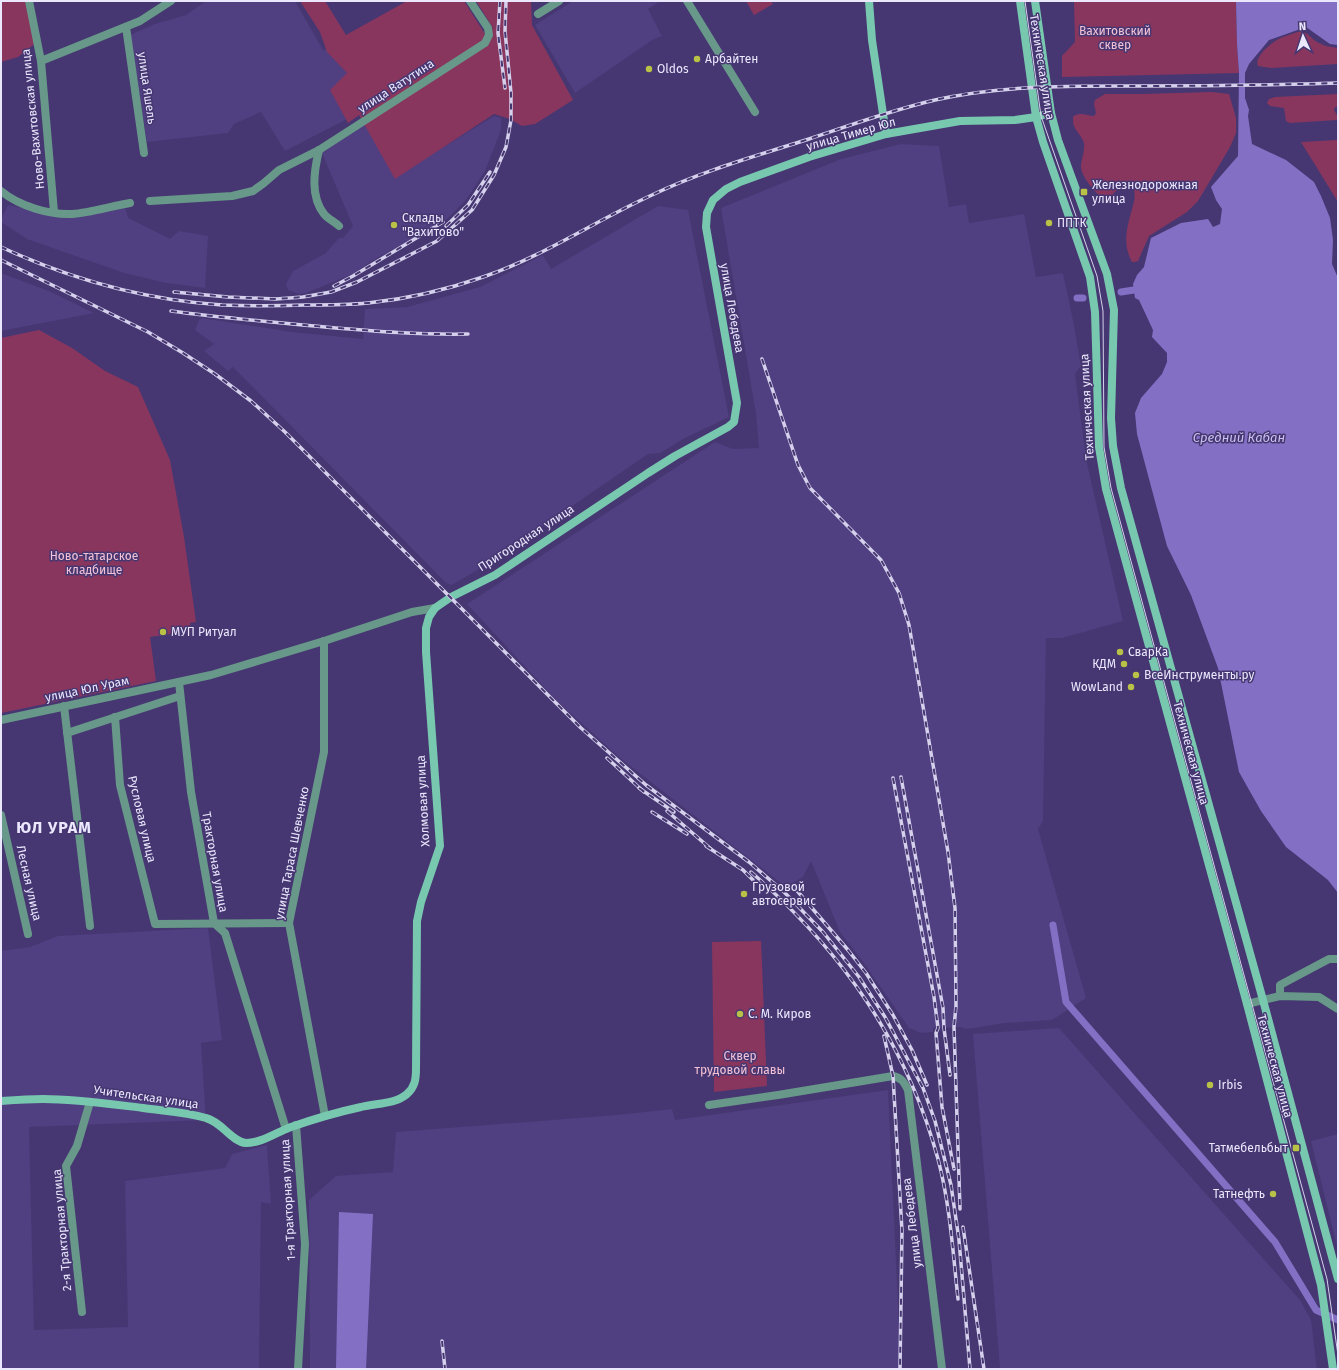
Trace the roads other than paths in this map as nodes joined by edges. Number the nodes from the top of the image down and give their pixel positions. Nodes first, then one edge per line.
1 (29, 1) edge
2 (170, 1) edge
3 (470, 1) edge
4 (559, 1) edge
5 (687, 1) edge
6 (869, 1) edge
7 (1020, 1) edge
8 (1035, 1) edge
9 (538, 14) dead end
10 (126, 27) junction
11 (41, 61) junction
12 (755, 112) dead end
13 (1051, 113) junction
14 (1036, 117) junction
15 (886, 134) junction
16 (319, 150) junction
17 (144, 153) dead end
18 (1, 190) edge
19 (713, 200) joint
20 (150, 201) dead end
21 (130, 203) dead end
22 (54, 212) junction
23 (339, 226) dead end
24 (734, 422) joint
25 (435, 608) junction
26 (324, 641) junction
27 (179, 682) junction
28 (180, 696) junction
29 (64, 706) junction
30 (115, 717) junction
31 (1, 720) edge
32 (67, 733) junction
33 (1, 815) edge
34 (214, 923) junction
35 (289, 923) junction
36 (90, 926) dead end
37 (28, 934) dead end
38 (1338, 959) edge
39 (1280, 996) junction
40 (1263, 1000) junction
41 (1247, 1004) junction
42 (1338, 1009) edge
43 (413, 1087) joint
44 (1, 1101) edge
45 (90, 1102) junction
46 (709, 1104) dead end
47 (325, 1116) junction
48 (296, 1125) junction
49 (286, 1129) junction
50 (1338, 1279) edge
51 (82, 1312) dead end
52 (298, 1369) edge
53 (942, 1369) edge
54 (1333, 1369) edge

1 - 11 street, Ново-Вахитовская улица
2 - 10 street
3 - 16 street, улица Ватутина
4 - 9 street
5 - 12 street
6 - 15 main road
7 - 14 main road, Техническая улица
8 - 13 main road, Техническая улица
10 - 11 street
10 - 17 street, улица Яшель
11 - 22 street, Ново-Вахитовская улица
13 - 14 main road, улица Тимер Юл
13 - 40 main road, Техническая улица
14 - 15 main road, улица Тимер Юл
14 - 41 main road, Техническая улица
15 - 19 main road, улица Тимер Юл
16 - 20 street, улица Ватутина
16 - 23 street
18 - 22 street
19 - 24 main road, улица Лебедева
21 - 22 street
24 - 25 main road, Пригородная улица
25 - 26 street, Пригородная улица
25 - 43 main road, Холмовая улица
26 - 27 street, Пригородная улица
26 - 35 street, улица Тараса Шевченко
27 - 28 street, Тракторная улица
27 - 29 street, улица Юл Урам
28 - 30 street
28 - 34 street, Тракторная улица
29 - 31 street, улица Юл Урам
29 - 32 street
30 - 32 street
30 - 34 street, Русловая улица
32 - 36 street
33 - 37 street, Лесная улица
34 - 35 street
34 - 49 street, Тракторная улица
35 - 47 street, улица Тараса Шевченко
38 - 39 street
39 - 40 street
39 - 42 street
40 - 41 street
40 - 50 main road, Техническая улица
41 - 54 main road, Техническая улица
43 - 47 main road, Учительская улица
44 - 45 main road, Учительская улица
45 - 49 main road, Учительская улица
45 - 51 street, 2-я Тракторная улица
46 - 53 street, улица Лебедева
47 - 48 main road, Учительская улица
48 - 49 main road, Учительская улица
48 - 52 street, 1-я Тракторная улица

